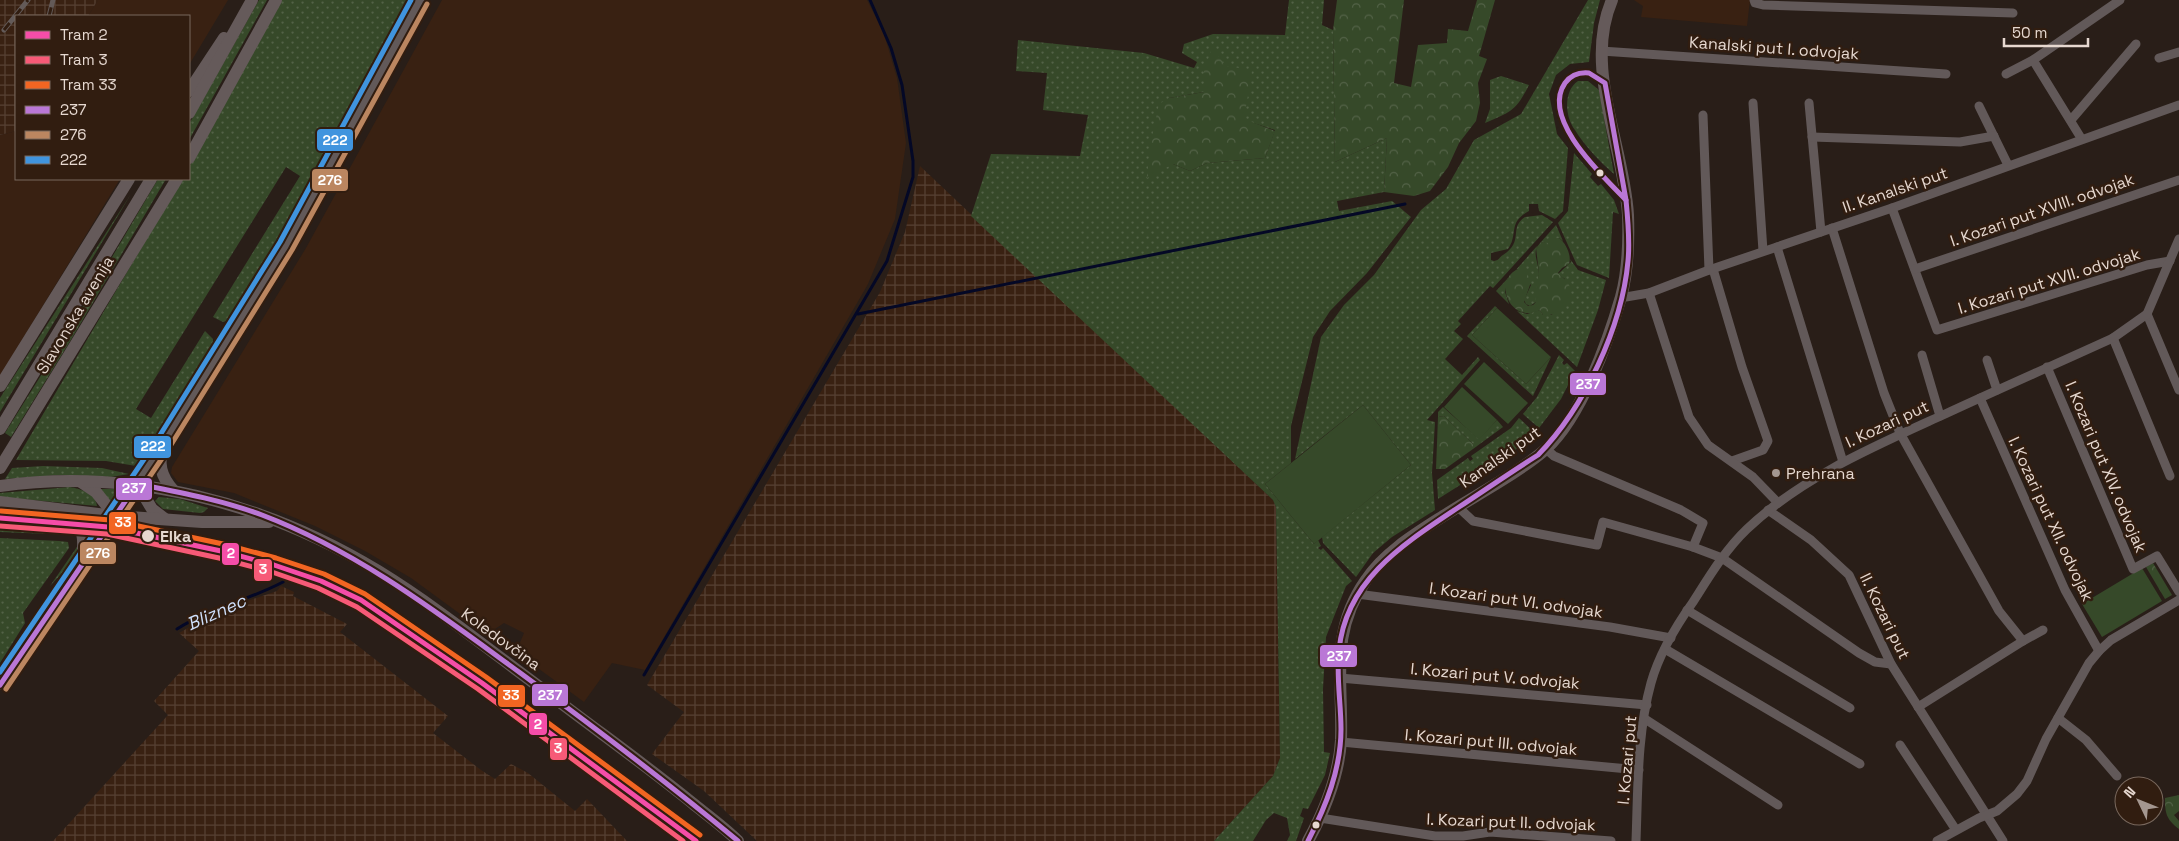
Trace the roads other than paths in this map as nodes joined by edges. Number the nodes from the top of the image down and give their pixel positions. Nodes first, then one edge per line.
1 (252, 0) edge
2 (276, 0) edge
3 (420, 0) edge
4 (1612, 0) edge
5 (1754, 0) edge
6 (2120, 0) edge
7 (2013, 13) dead end
8 (240, 22) junction
9 (2136, 44) dead end
10 (1601, 52) junction
11 (2179, 52) edge
12 (2159, 58) dead end
13 (2033, 60) junction
14 (1946, 74) dead end
15 (2006, 74) dead end
16 (190, 89) edge
17 (1753, 103) dead end
18 (1808, 103) dead end
19 (2179, 105) edge
20 (1979, 106) dead end
21 (190, 111) edge
22 (1703, 115) dead end
23 (2071, 120) junction
24 (1994, 136) junction
25 (1812, 137) junction
26 (2080, 138) junction
27 (190, 156) edge
28 (2008, 165) junction
29 (128, 180) edge
30 (150, 180) edge
31 (176, 180) edge
32 (2179, 180) edge
33 (1892, 208) junction
34 (1832, 228) junction
35 (1821, 232) junction
36 (2179, 239) edge
37 (1777, 247) junction
38 (1763, 251) junction
39 (2170, 261) junction
40 (1711, 269) junction
41 (1915, 270) junction
42 (1649, 293) junction
43 (1620, 298) junction
44 (2147, 314) junction
45 (2112, 338) junction
46 (1922, 355) dead end
47 (1987, 360) dead end
48 (2047, 368) junction
49 (0, 386) edge
50 (1997, 390) junction
51 (2179, 390) edge
52 (1980, 398) junction
53 (1940, 416) junction
54 (0, 429) edge
55 (1900, 433) junction
56 (163, 444) junction
57 (1546, 449) junction
58 (1732, 461) junction
59 (1844, 462) junction
60 (0, 468) edge
61 (2170, 476) dead end
62 (81, 482) junction
63 (137, 484) junction
64 (0, 486) edge
65 (174, 491) junction
66 (0, 502) edge
67 (218, 502) junction
68 (1778, 503) junction
69 (1458, 507) junction
70 (63, 510) junction
71 (1768, 510) junction
72 (116, 516) junction
73 (165, 519) junction
74 (202, 522) junction
75 (278, 523) junction
76 (1693, 547) junction
77 (1722, 558) junction
78 (82, 566) junction
79 (2179, 592) edge
80 (1357, 594) junction
81 (2179, 600) edge
82 (1687, 610) junction
83 (2043, 630) dead end
84 (1671, 638) junction
85 (2023, 642) junction
86 (1665, 649) junction
87 (2099, 651) junction
88 (1891, 664) junction
89 (1340, 678) junction
90 (0, 685) edge
91 (1646, 705) junction
92 (1918, 707) junction
93 (1850, 708) dead end
94 (2058, 718) junction
95 (1645, 719) junction
96 (1341, 742) junction
97 (1900, 745) dead end
98 (1860, 764) dead end
99 (1639, 770) junction
100 (2117, 776) dead end
101 (1778, 805) dead end
102 (1987, 816) junction
103 (1320, 818) junction
104 (1956, 830) junction
105 (738, 841) edge
106 (1308, 841) edge
107 (1611, 841) edge
108 (1636, 841) edge
109 (1937, 841) edge
110 (2004, 841) edge

1 - 8 street
2 - 27 street
3 - 56 street
4 - 10 street, Kanalski put
5 - 7 street
6 - 13 street
8 - 16 street
8 - 21 street
9 - 23 street
10 - 14 street, Kanalski put I. odvojak
10 - 43 street, Kanalski put
11 - 12 street
13 - 15 street
13 - 23 street
17 - 38 street
18 - 25 street
19 - 26 street, II. Kanalski put
20 - 24 street
22 - 40 street
23 - 26 street
24 - 25 street
24 - 28 street
25 - 35 street
26 - 28 street, II. Kanalski put
28 - 33 street, II. Kanalski put
29 - 49 street
30 - 54 street, Slavonska avenija
31 - 60 street, Slavonska avenija
32 - 41 street, I. Kozari put XVIII. odvojak
33 - 34 street, II. Kanalski put
33 - 41 street
34 - 35 street, II. Kanalski put
34 - 55 street
35 - 37 street, II. Kanalski put
36 - 39 street
37 - 38 street, II. Kanalski put
37 - 59 street
38 - 40 street, II. Kanalski put
39 - 41 street, I. Kozari put XVII. odvojak
39 - 44 street
40 - 42 street, II. Kanalski put
40 - 58 street
42 - 43 street, II. Kanalski put
42 - 58 street
43 - 57 street, Kanalski put
44 - 45 street, I. Kozari put
44 - 51 street
45 - 48 street, I. Kozari put
45 - 61 street
46 - 53 street
47 - 50 street
48 - 50 street, I. Kozari put
48 - 79 street, I. Kozari put XIV. odvojak
50 - 52 street, I. Kozari put
52 - 53 street, I. Kozari put
52 - 87 street, I. Kozari put XII. odvojak
53 - 55 street, I. Kozari put
55 - 59 street, I. Kozari put
55 - 85 street
56 - 63 street
56 - 65 street
57 - 69 street, Kanalski put
57 - 76 street
58 - 68 street
59 - 68 street, I. Kozari put
62 - 63 street, Koledovčina
62 - 64 street, Koledovčina
62 - 72 street
63 - 65 street, Koledovčina
63 - 72 street
63 - 73 street
65 - 67 street, Koledovčina
66 - 70 street, Koledovčina
67 - 74 street
67 - 75 street, Koledovčina
68 - 71 street, I. Kozari put
69 - 76 street
69 - 80 street, Kanalski put
70 - 72 street, Koledovčina
70 - 78 street
71 - 77 street, I. Kozari put
71 - 88 street, II. Kozari put
72 - 73 street, Koledovčina
72 - 78 street
73 - 74 street, Koledovčina
74 - 75 street, Koledovčina
75 - 105 street, Koledovčina
76 - 77 street
77 - 82 street, I. Kozari put
77 - 88 street
78 - 90 street
80 - 84 street, I. Kozari put VI. odvojak
80 - 89 street, Kanalski put
81 - 87 street
82 - 84 street, I. Kozari put
82 - 93 street
83 - 85 street
84 - 86 street, I. Kozari put
85 - 92 street
86 - 91 street, I. Kozari put
86 - 98 street
87 - 94 street
88 - 92 street, II. Kozari put
89 - 91 street, I. Kozari put V. odvojak
89 - 96 street, Kanalski put
91 - 95 street, I. Kozari put
92 - 102 street, II. Kozari put
94 - 100 street
94 - 102 street
95 - 99 street, I. Kozari put
95 - 101 street
96 - 99 street, I. Kozari put III. odvojak
96 - 103 street, Kanalski put
97 - 104 street
99 - 108 street, I. Kozari put
102 - 104 street
102 - 110 street, II. Kozari put
103 - 106 street, Kanalski put
103 - 107 street, I. Kozari put II. odvojak
104 - 109 street

